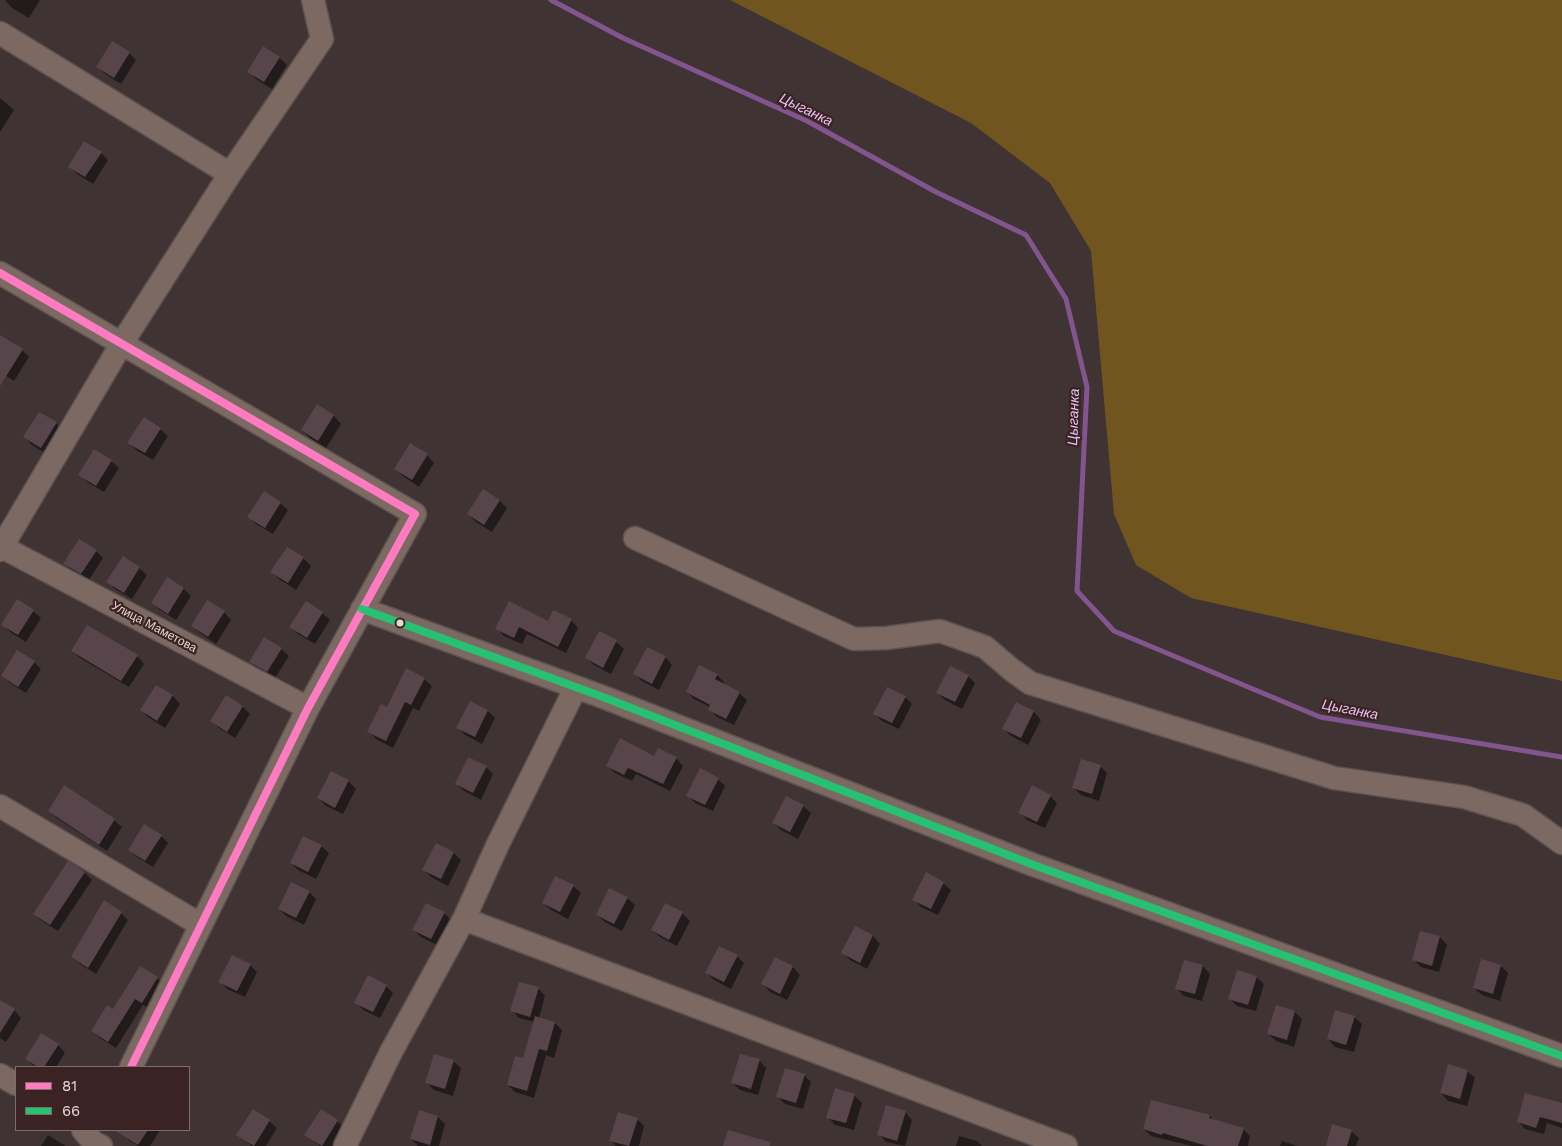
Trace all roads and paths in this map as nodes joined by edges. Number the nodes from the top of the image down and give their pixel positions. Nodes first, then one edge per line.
1 (313, 0) edge
2 (0, 33) edge
3 (230, 174) junction
4 (0, 273) edge
5 (122, 343) junction
6 (635, 538) dead end
7 (1, 548) edge
8 (362, 609) junction
9 (576, 688) junction
10 (308, 708) junction
11 (0, 806) edge
12 (1562, 843) edge
13 (464, 919) junction
14 (201, 925) junction
15 (1562, 1056) edge
16 (131, 1066) edge
17 (0, 1075) edge
18 (15, 1083) edge
19 (345, 1146) edge
20 (1066, 1146) edge

1 - 3 street
2 - 3 street
3 - 5 street
4 - 5 street
5 - 7 street
5 - 8 street
6 - 12 street
7 - 10 street, Улица Маметова
8 - 9 street
8 - 10 street
9 - 13 street
9 - 15 street
10 - 14 street
11 - 14 street
13 - 19 street
13 - 20 street
14 - 16 street
17 - 18 street

